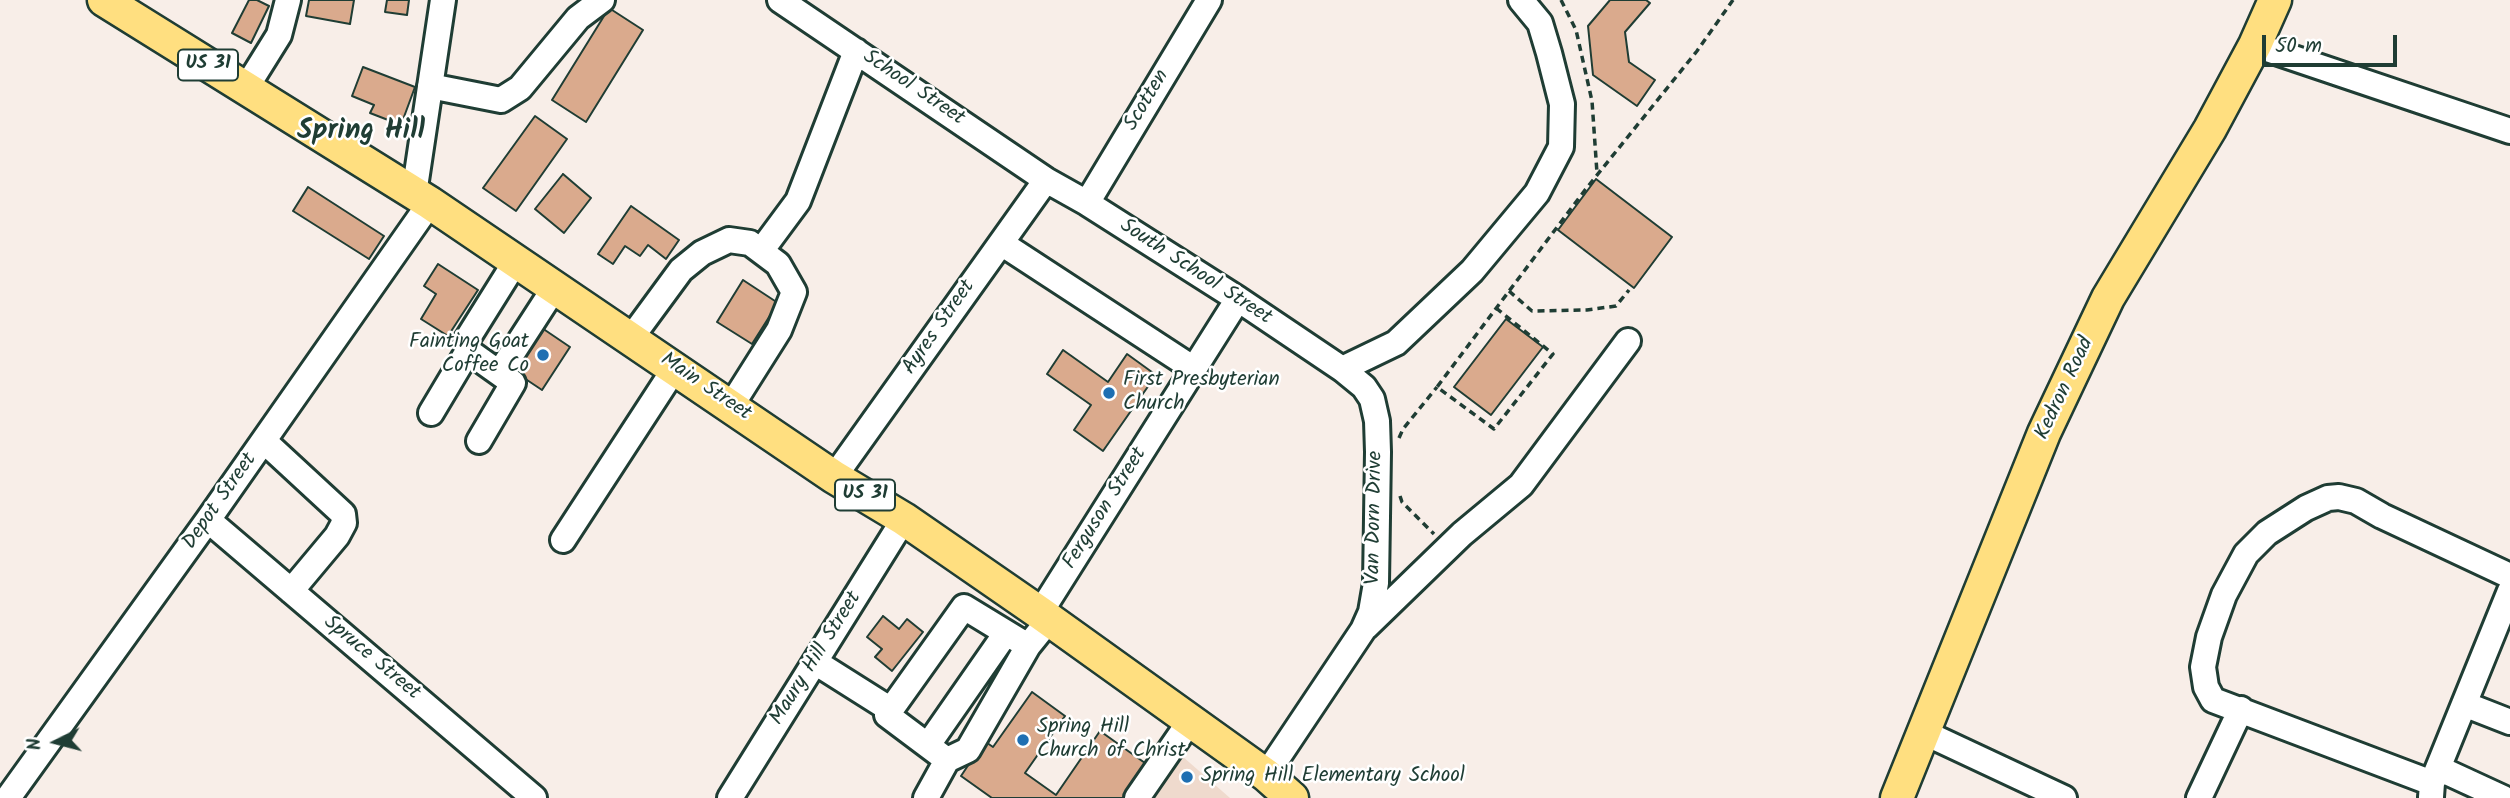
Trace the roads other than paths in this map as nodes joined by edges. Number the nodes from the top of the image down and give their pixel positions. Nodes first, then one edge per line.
1 (288, 0) edge
2 (443, 0) edge
3 (602, 0) edge
4 (780, 0) edge
5 (1209, 0) edge
6 (1521, 0) edge
7 (2275, 0) edge
8 (116, 3) edge
9 (2255, 45) junction
10 (856, 51) junction
11 (430, 86) junction
12 (246, 88) junction
13 (2510, 131) edge
14 (1046, 180) junction
15 (422, 199) junction
16 (1087, 203) junction
17 (1001, 243) junction
18 (761, 251) junction
19 (516, 261) junction
20 (555, 287) junction
21 (1238, 299) junction
22 (631, 338) junction
23 (1628, 341) dead end
24 (468, 351) junction
25 (675, 368) junction
26 (1194, 369) junction
27 (1342, 369) junction
28 (500, 372) junction
29 (731, 405) junction
30 (431, 413) dead end
31 (264, 441) junction
32 (479, 441) dead end
33 (834, 477) junction
34 (904, 519) junction
35 (208, 520) junction
36 (563, 540) dead end
37 (2510, 576) edge
38 (291, 591) junction
39 (2510, 591) edge
40 (1045, 616) junction
41 (1363, 630) junction
42 (1006, 633) junction
43 (1028, 646) junction
44 (815, 662) junction
45 (2464, 704) junction
46 (2241, 709) junction
47 (891, 710) junction
48 (1189, 721) junction
49 (2510, 722) edge
50 (1923, 732) junction
51 (937, 752) junction
52 (1266, 775) junction
53 (2434, 783) edge
54 (928, 797) edge
55 (8, 798) edge
56 (534, 798) edge
57 (730, 798) edge
58 (1137, 798) edge
59 (1292, 798) edge
60 (1897, 798) edge
61 (2064, 798) edge
62 (2199, 798) edge
63 (2503, 798) edge

1 - 12 street
2 - 11 street
3 - 11 street
4 - 10 street, School Street
5 - 16 street, Scotten
6 - 27 street
7 - 9 main road, Kedron Road
8 - 12 main road, Main Street / US 31
9 - 13 street
9 - 50 main road, Kedron Road
10 - 14 street, School Street
10 - 18 street
11 - 15 street
12 - 15 main road, Main Street / US 31
14 - 16 street, South School Street
14 - 17 street, Ayres Street
15 - 19 main road, Main Street / US 31
15 - 31 street, Depot Street
16 - 21 street, South School Street
17 - 26 street
17 - 33 street, Ayres Street
18 - 22 street
18 - 29 street
19 - 20 main road, Main Street / US 31
19 - 24 street
20 - 22 main road, Main Street / US 31
20 - 28 street
21 - 26 street, Ferguson Street
21 - 27 street, South School Street
22 - 25 main road, Main Street / US 31
23 - 41 street
24 - 28 street
24 - 30 street
25 - 29 main road, Main Street / US 31
25 - 36 street
26 - 40 street, Ferguson Street
27 - 41 street, Van Dorn Drive
28 - 32 street
29 - 33 main road, Main Street / US 31
31 - 35 street, Depot Street
31 - 38 street
33 - 34 main road, Main Street / US 31
34 - 40 main road, Main Street / US 31
34 - 44 street, Maury Hill Street
35 - 38 street, Spruce Street
35 - 55 street, Depot Street
37 - 46 street
38 - 56 street, Spruce Street
39 - 45 street
40 - 43 street, Ferguson Street
40 - 48 main road, Main Street / US 31
41 - 52 street, Van Dorn Drive
42 - 43 street
42 - 47 street
42 - 51 street
43 - 51 street, Ferguson Street
44 - 47 street
44 - 57 street, Maury Hill Street
45 - 49 street
45 - 53 street
46 - 53 street
46 - 62 street
47 - 51 street
48 - 52 main road, Main Street / US 31
48 - 58 street
50 - 60 main road, Kedron Road
50 - 61 street
51 - 54 street
52 - 59 main road, Main Street / US 31
53 - 63 street

